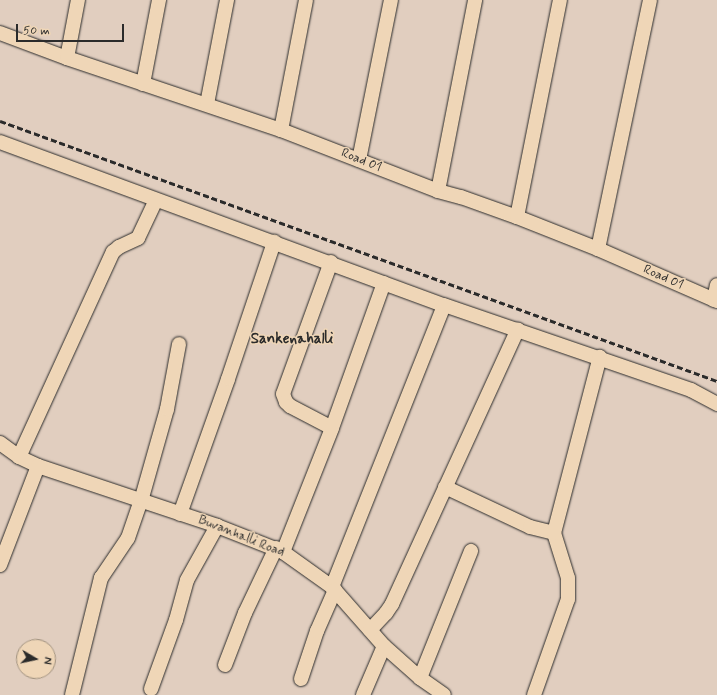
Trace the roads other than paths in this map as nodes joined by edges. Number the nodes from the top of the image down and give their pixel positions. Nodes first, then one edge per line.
1 (78, 0) edge
2 (159, 0) edge
3 (227, 0) edge
4 (306, 0) edge
5 (391, 0) edge
6 (475, 0) edge
7 (560, 0) edge
8 (650, 0) edge
9 (0, 33) edge
10 (67, 58) junction
11 (143, 84) junction
12 (207, 104) junction
13 (281, 130) junction
14 (0, 142) edge
15 (359, 160) junction
16 (438, 191) junction
17 (156, 200) junction
18 (517, 217) junction
19 (274, 242) junction
20 (598, 249) junction
21 (331, 262) junction
22 (384, 283) junction
23 (717, 285) edge
24 (715, 300) edge
25 (444, 305) junction
26 (518, 329) junction
27 (179, 344) dead end
28 (600, 357) junction
29 (717, 404) edge
30 (332, 428) junction
31 (0, 443) edge
32 (19, 457) junction
33 (38, 466) junction
34 (445, 487) junction
35 (141, 501) junction
36 (180, 514) junction
37 (217, 526) junction
38 (554, 533) junction
39 (280, 550) junction
40 (471, 551) dead end
41 (0, 565) edge
42 (334, 589) junction
43 (370, 630) junction
44 (384, 646) junction
45 (225, 665) dead end
46 (420, 678) junction
47 (301, 679) dead end
48 (151, 689) dead end
49 (72, 695) edge
50 (363, 695) edge
51 (444, 695) edge
52 (534, 695) edge

1 - 10 street
2 - 11 street
3 - 12 street
4 - 13 street
5 - 15 street
6 - 16 street
7 - 18 street
8 - 20 street
9 - 10 street, Road 01
10 - 11 street, Road 01
11 - 12 street, Road 01
12 - 13 street, Road 01
13 - 15 street, Road 01
14 - 17 street
15 - 16 street, Road 01
16 - 18 street, Road 01
17 - 19 street
17 - 32 street
18 - 20 street, Road 01
19 - 21 street
19 - 36 street
20 - 24 street, Road 01
21 - 22 street
21 - 30 street
22 - 25 street
22 - 30 street
23 - 24 street
25 - 26 street
25 - 42 street
26 - 28 street
26 - 34 street
27 - 35 street
28 - 29 street
28 - 38 street
30 - 39 street
31 - 32 street, Buvanhalli Road
32 - 33 street, Buvanhalli Road
33 - 35 street, Buvanhalli Road
33 - 41 street
34 - 38 street
34 - 43 street
35 - 36 street, Buvanhalli Road
35 - 49 street
36 - 37 street, Buvanhalli Road
37 - 39 street, Buvanhalli Road
37 - 48 street
38 - 52 street
39 - 42 street, Buvanhalli Road
39 - 45 street
40 - 46 street
42 - 43 street, Buvanhalli Road
42 - 47 street
43 - 44 street, Buvanhalli Road
44 - 46 street, Buvanhalli Road
44 - 50 street
46 - 51 street, Buvanhalli Road

